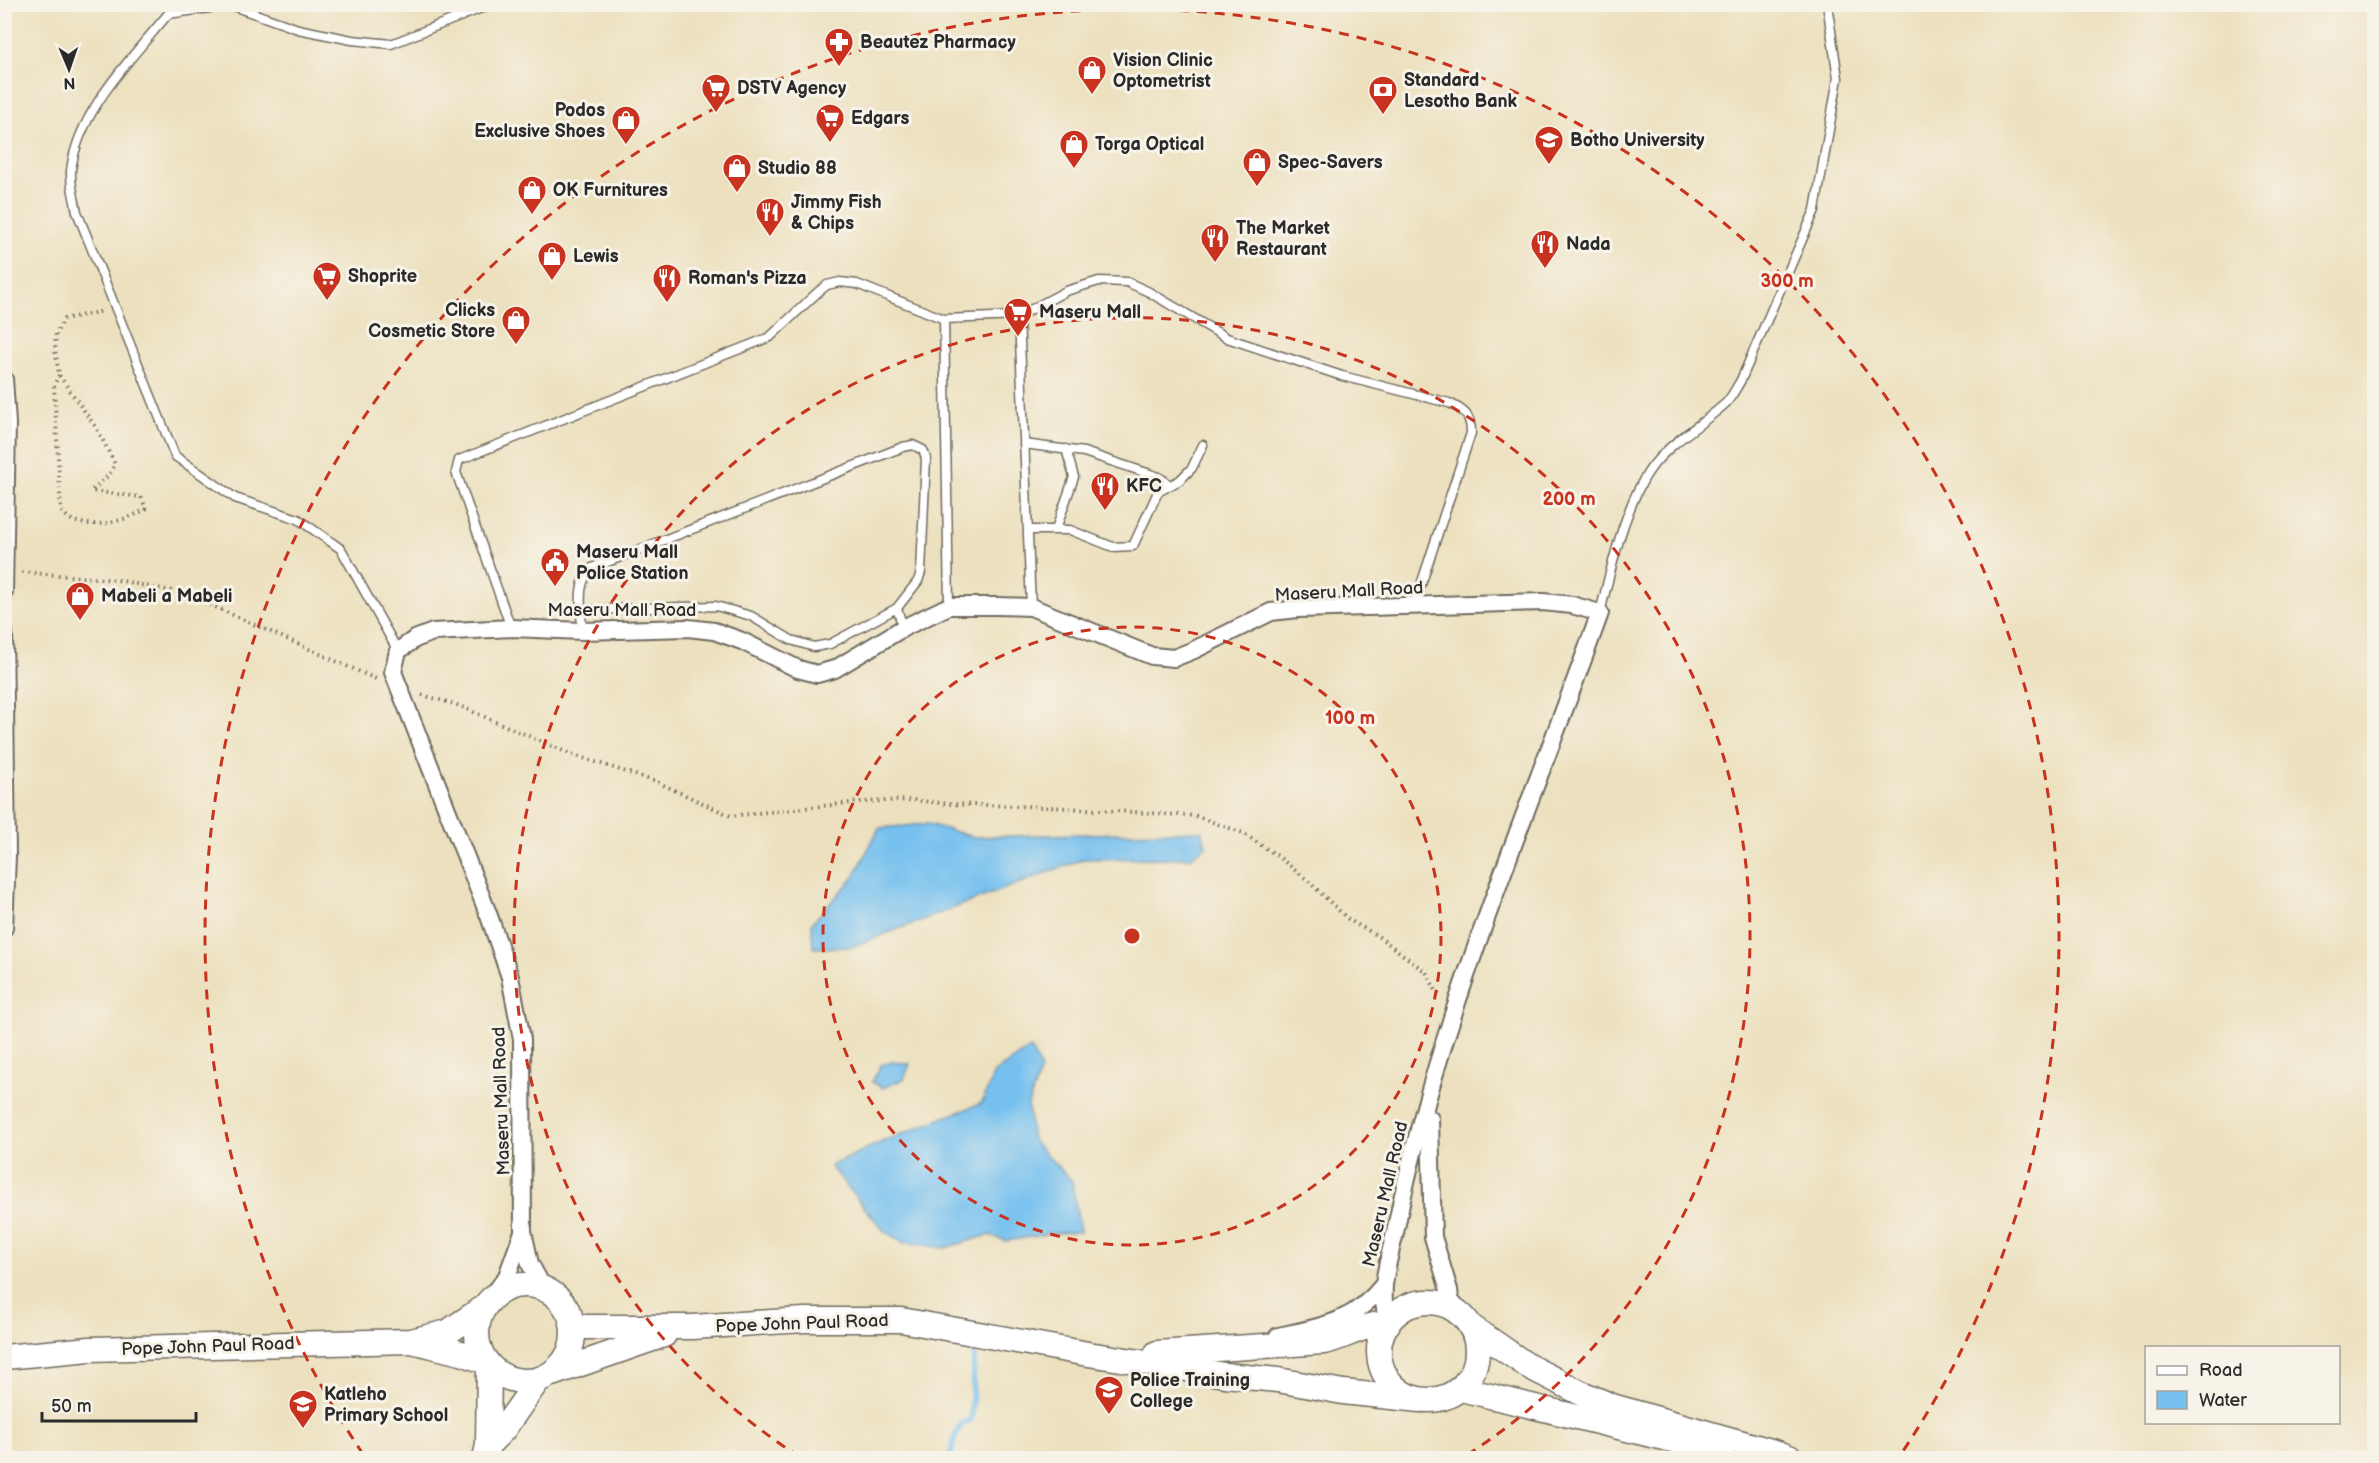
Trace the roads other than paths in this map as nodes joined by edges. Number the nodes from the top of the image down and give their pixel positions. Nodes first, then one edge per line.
1 (492, 4) edge
2 (1827, 4) edge
3 (1019, 316) junction
4 (944, 319) junction
5 (4, 379) edge
6 (1024, 444) junction
7 (1203, 445) dead end
8 (1066, 449) junction
9 (1170, 485) junction
10 (1056, 529) junction
11 (1028, 530) junction
12 (4, 592) edge
13 (949, 606) junction
14 (1414, 607) junction
15 (897, 608) junction
16 (1031, 608) junction
17 (582, 610) junction
18 (1600, 613) junction
19 (512, 628) junction
20 (903, 628) junction
21 (4, 631) edge
22 (582, 631) junction
23 (398, 651) junction
24 (6, 856) edge
25 (4, 928) edge
26 (1435, 1077) junction
27 (523, 1232) junction
28 (1384, 1284) junction
29 (550, 1290) junction
30 (487, 1302) junction
31 (1451, 1308) junction
32 (1389, 1322) junction
33 (1470, 1326) junction
34 (574, 1327) junction
35 (692, 1327) junction
36 (411, 1341) junction
37 (1259, 1346) junction
38 (1088, 1354) junction
39 (4, 1356) edge
40 (488, 1363) junction
41 (544, 1377) junction
42 (1461, 1389) junction
43 (1420, 1400) junction
44 (486, 1452) edge
45 (1747, 1458) edge
46 (1791, 1458) edge

1 - 23 lane
2 - 18 lane
3 - 4 lane
3 - 6 lane
3 - 14 lane
4 - 13 lane
4 - 19 lane
5 - 12 street
6 - 8 lane
6 - 11 lane
7 - 9 lane
8 - 9 lane
8 - 10 lane
9 - 10 lane
10 - 11 lane
11 - 16 lane
13 - 16 street, Maseru Mall Road
13 - 20 street, Maseru Mall Road
14 - 16 street, Maseru Mall Road
14 - 18 street, Maseru Mall Road
15 - 17 lane
15 - 17 lane
15 - 20 lane
17 - 22 lane
18 - 26 street, Maseru Mall Road
19 - 22 street, Maseru Mall Road
19 - 23 street, Maseru Mall Road
20 - 22 street, Maseru Mall Road
21 - 24 street
23 - 27 street, Maseru Mall Road
24 - 25 street
26 - 28 street, Maseru Mall Road
26 - 31 street, Maseru Mall Road
27 - 29 street, Maseru Mall Road
27 - 30 street, Maseru Mall Road
28 - 32 street, Maseru Mall Road
28 - 37 street
29 - 30 main road
29 - 34 main road
30 - 36 main road, Pope John Paul Road
30 - 40 main road
31 - 32 main road
31 - 33 main road
32 - 37 main road, Pope John Paul Road
32 - 43 main road
33 - 42 main road
33 - 46 main road
34 - 35 main road, Pope John Paul Road
34 - 41 main road
35 - 38 main road, Pope John Paul Road
35 - 41 main road, Pope John Paul Road
36 - 39 main road, Pope John Paul Road
36 - 40 main road, Pope John Paul Road
37 - 38 main road, Pope John Paul Road
38 - 43 main road, Pope John Paul Road
40 - 41 main road
40 - 44 main road
41 - 44 main road
42 - 43 main road
42 - 45 main road

